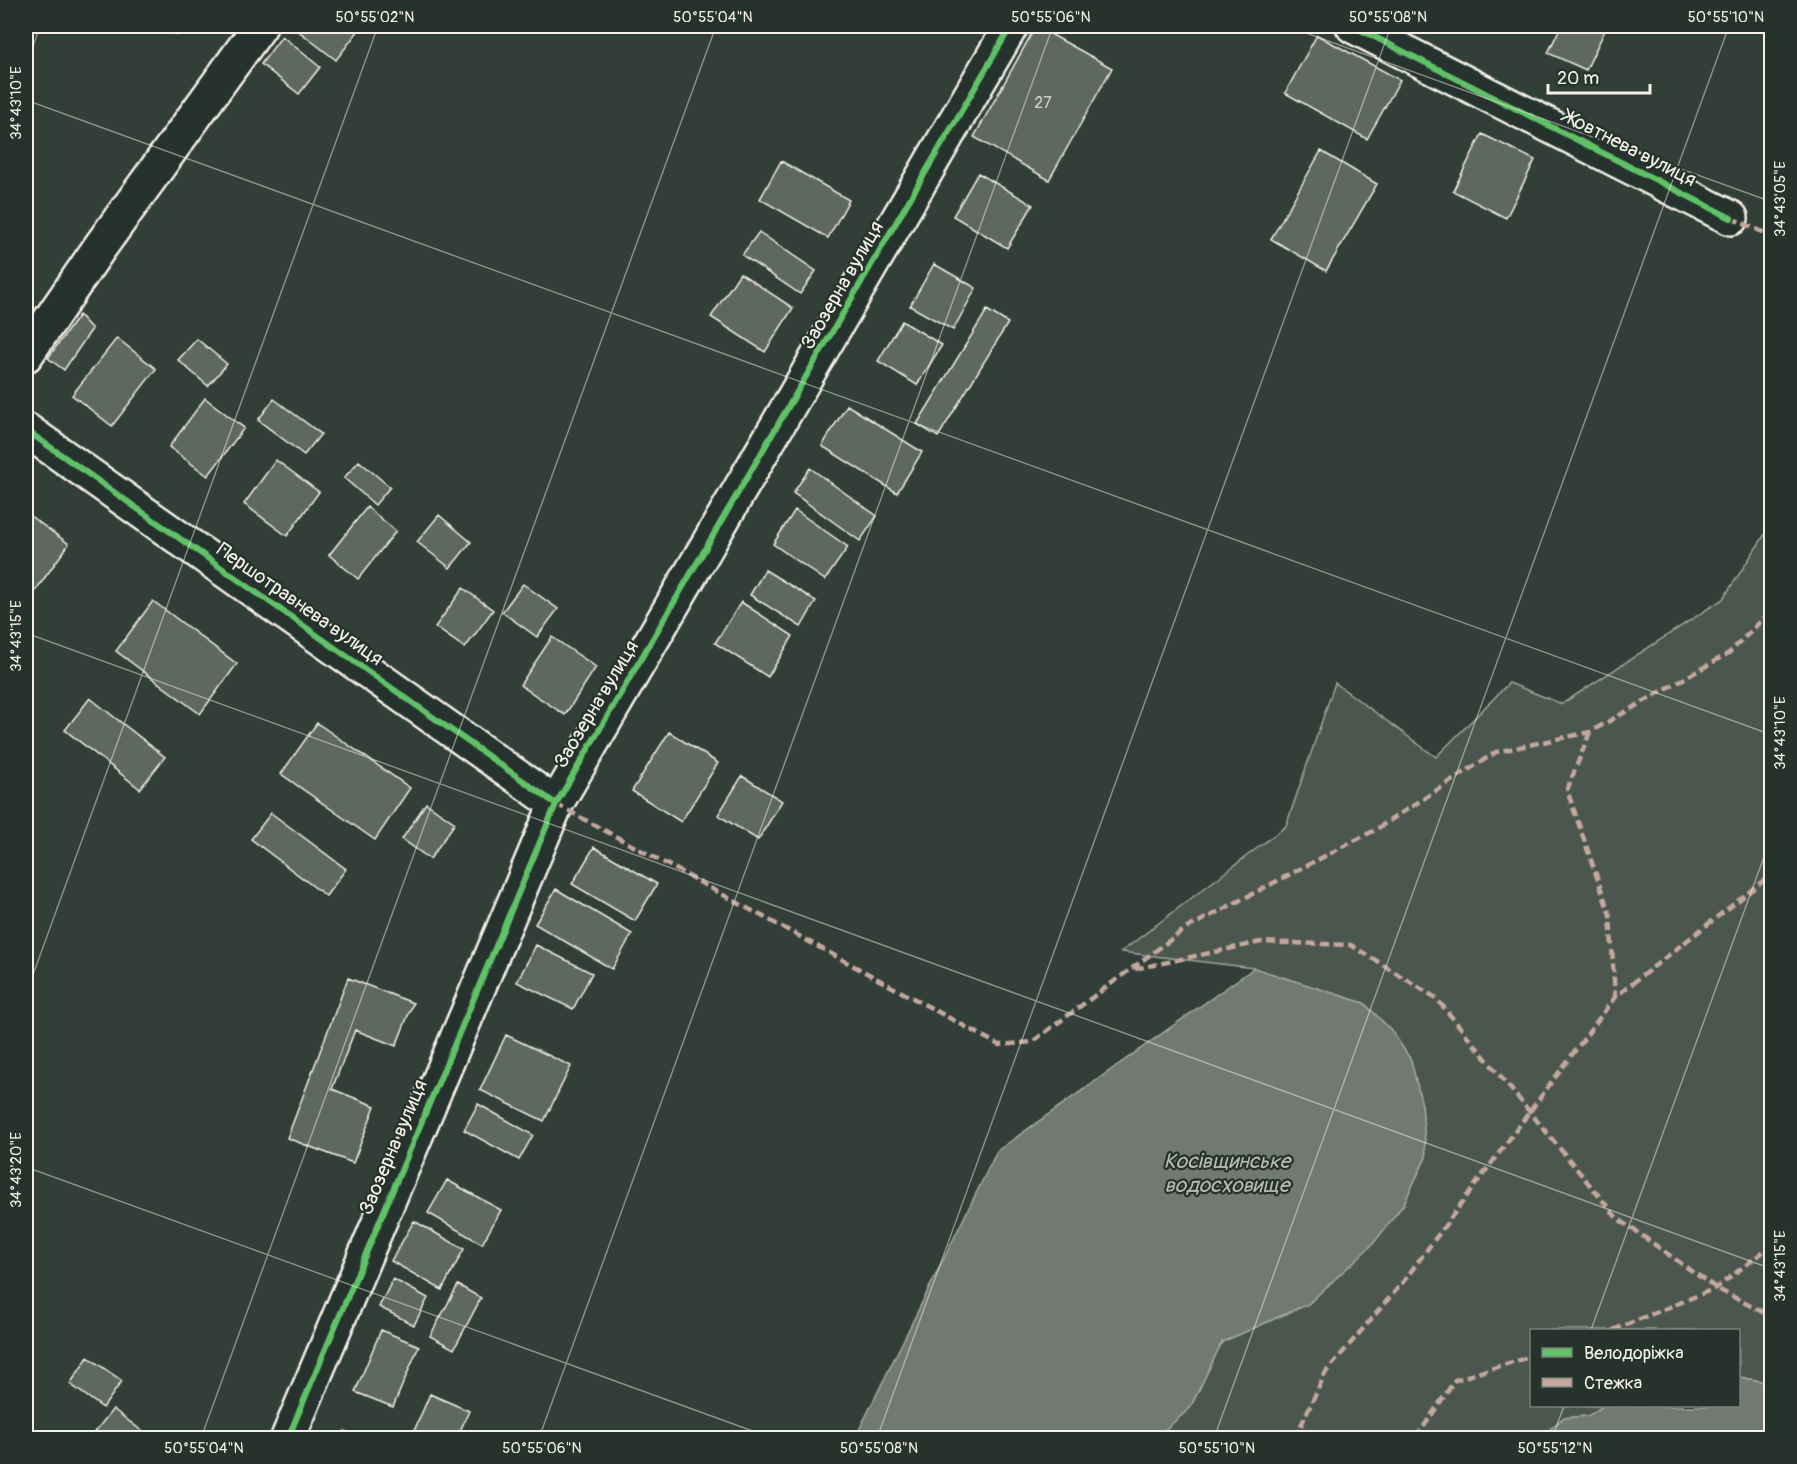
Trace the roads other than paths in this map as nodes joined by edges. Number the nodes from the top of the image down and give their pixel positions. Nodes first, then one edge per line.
1 (260, 26) edge
2 (1011, 26) edge
3 (1353, 26) edge
4 (1731, 218) dead end
5 (26, 355) edge
6 (26, 430) edge
7 (556, 804) junction
8 (288, 1438) edge

1 - 5 street
2 - 7 street, Заозерна вулиця
3 - 4 street, Жовтнева вулиця
6 - 7 street, Першотравнева вулиця
7 - 8 street, Заозерна вулиця

